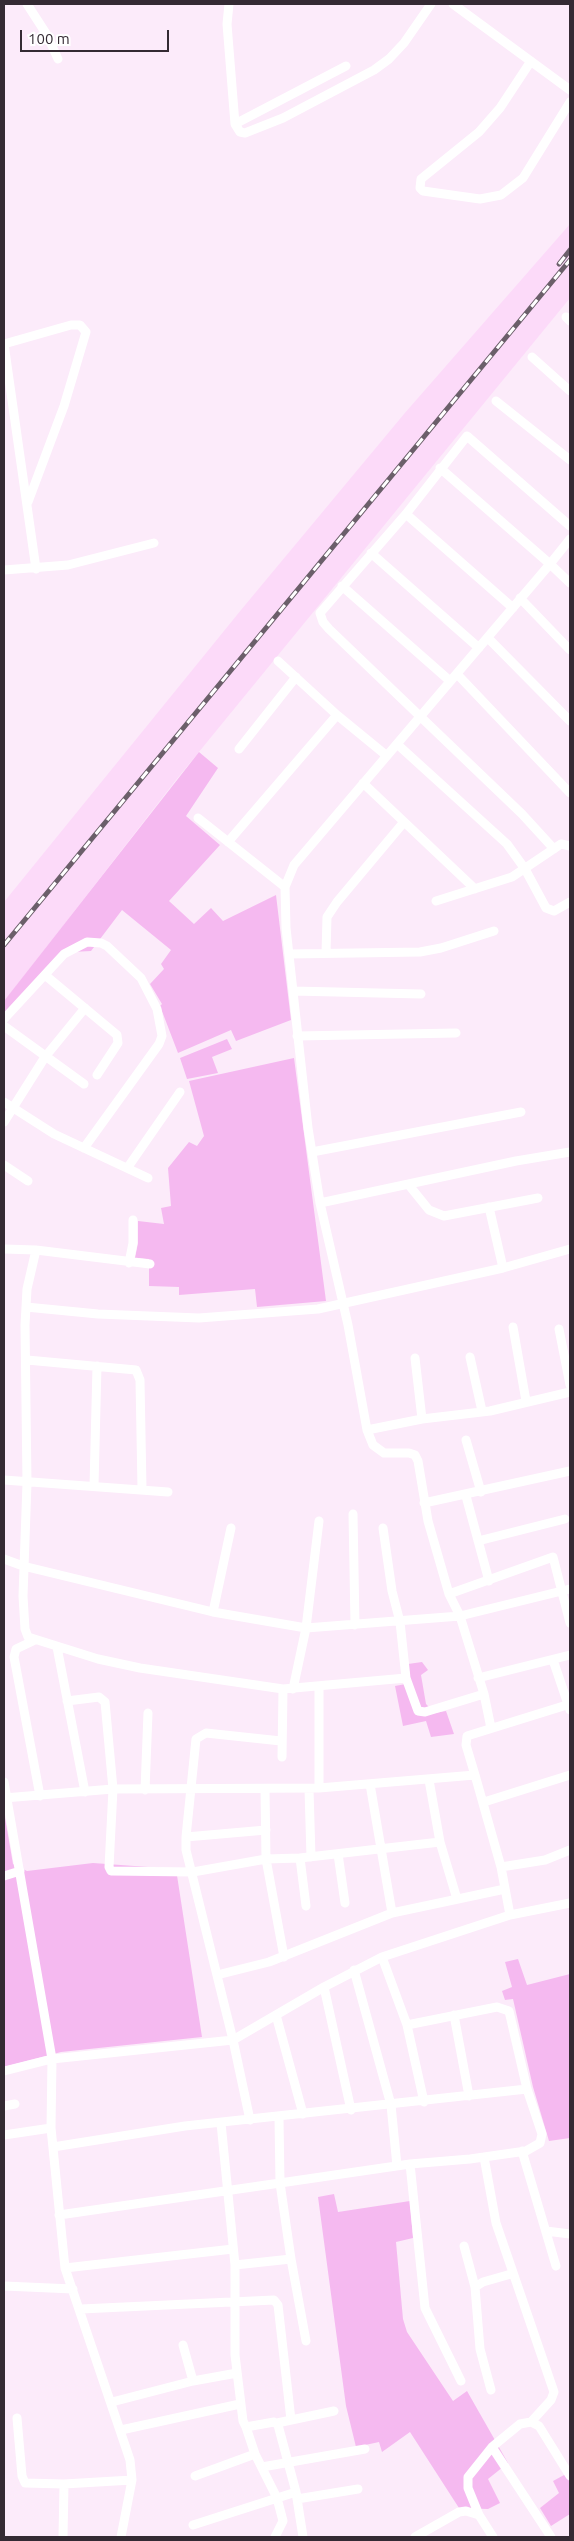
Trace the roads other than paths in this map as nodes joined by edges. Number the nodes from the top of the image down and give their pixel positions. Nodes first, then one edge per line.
1 (27, 4) edge
2 (229, 4) edge
3 (431, 4) edge
4 (453, 4) edge
5 (58, 58) dead end
6 (531, 61) junction
7 (346, 66) dead end
8 (570, 90) edge
9 (570, 102) edge
10 (235, 124) junction
11 (4, 344) edge
12 (532, 357) dead end
13 (570, 391) edge
14 (496, 401) dead end
15 (570, 460) edge
16 (440, 468) junction
17 (28, 502) junction
18 (406, 514) junction
19 (570, 526) edge
20 (570, 539) edge
21 (154, 543) dead end
22 (371, 553) junction
23 (550, 564) junction
24 (36, 569) junction
25 (4, 570) edge
26 (570, 583) edge
27 (342, 586) junction
28 (520, 598) junction
29 (513, 608) junction
30 (488, 638) junction
31 (480, 648) junction
32 (570, 650) edge
33 (278, 661) dead end
34 (296, 677) junction
35 (453, 678) junction
36 (337, 715) junction
37 (420, 716) junction
38 (570, 722) edge
39 (398, 744) junction
40 (239, 749) dead end
41 (387, 756) junction
42 (363, 784) junction
43 (570, 793) edge
44 (198, 818) dead end
45 (404, 822) junction
46 (228, 842) junction
47 (570, 846) edge
48 (554, 849) junction
49 (525, 869) junction
50 (285, 887) junction
51 (475, 888) junction
52 (436, 901) dead end
53 (570, 902) edge
54 (494, 931) dead end
55 (326, 953) junction
56 (288, 954) junction
57 (45, 975) junction
58 (293, 991) junction
59 (421, 994) dead end
60 (84, 1008) junction
61 (4, 1019) edge
62 (4, 1026) edge
63 (456, 1033) dead end
64 (297, 1036) junction
65 (46, 1057) junction
66 (97, 1075) dead end
67 (84, 1084) dead end
68 (180, 1092) dead end
69 (4, 1102) edge
70 (13, 1107) junction
71 (521, 1112) dead end
72 (4, 1122) edge
73 (84, 1148) junction
74 (312, 1152) junction
75 (570, 1152) edge
76 (4, 1165) edge
77 (128, 1167) junction
78 (148, 1178) dead end
79 (28, 1181) dead end
80 (408, 1184) junction
81 (538, 1198) dead end
82 (320, 1202) junction
83 (489, 1207) junction
84 (133, 1220) dead end
85 (4, 1249) edge
86 (570, 1249) edge
87 (36, 1250) junction
88 (129, 1262) junction
89 (150, 1264) dead end
90 (503, 1268) junction
91 (344, 1305) junction
92 (26, 1307) junction
93 (513, 1327) dead end
94 (559, 1329) dead end
95 (470, 1357) dead end
96 (415, 1358) dead end
97 (27, 1360) junction
98 (96, 1366) junction
99 (570, 1385) edge
100 (570, 1392) edge
101 (526, 1401) junction
102 (482, 1411) junction
103 (422, 1419) junction
104 (367, 1430) junction
105 (466, 1440) dead end
106 (570, 1471) edge
107 (4, 1480) edge
108 (27, 1482) junction
109 (94, 1486) junction
110 (142, 1490) junction
111 (168, 1492) dead end
112 (481, 1492) junction
113 (466, 1496) junction
114 (424, 1503) junction
115 (353, 1514) dead end
116 (565, 1520) dead end
117 (319, 1521) dead end
118 (231, 1528) dead end
119 (383, 1528) dead end
120 (478, 1541) junction
121 (4, 1558) edge
122 (23, 1566) junction
123 (488, 1581) junction
124 (566, 1590) edge
125 (449, 1594) junction
126 (213, 1612) junction
127 (460, 1616) junction
128 (400, 1622) junction
129 (570, 1623) edge
130 (355, 1625) junction
131 (306, 1628) junction
132 (35, 1640) junction
133 (57, 1647) junction
134 (570, 1655) edge
135 (553, 1660) junction
136 (406, 1678) junction
137 (478, 1678) junction
138 (319, 1687) junction
139 (283, 1689) junction
140 (293, 1689) junction
141 (484, 1694) junction
142 (67, 1702) junction
143 (570, 1706) edge
144 (148, 1713) dead end
145 (491, 1728) junction
146 (281, 1741) junction
147 (282, 1757) dead end
148 (475, 1775) junction
149 (570, 1775) edge
150 (429, 1780) junction
151 (4, 1782) edge
152 (370, 1784) junction
153 (192, 1788) junction
154 (319, 1788) junction
155 (113, 1789) junction
156 (265, 1789) junction
157 (309, 1789) junction
158 (145, 1790) junction
159 (85, 1792) junction
160 (40, 1796) junction
161 (5, 1798) edge
162 (484, 1802) junction
163 (266, 1830) junction
164 (186, 1837) junction
165 (440, 1842) junction
166 (381, 1850) junction
167 (570, 1850) edge
168 (338, 1854) junction
169 (310, 1857) junction
170 (300, 1858) junction
171 (266, 1860) junction
172 (501, 1867) junction
173 (20, 1871) junction
174 (193, 1872) junction
175 (4, 1876) edge
176 (505, 1889) junction
177 (457, 1900) junction
178 (345, 1903) dead end
179 (570, 1903) edge
180 (306, 1906) dead end
181 (392, 1913) junction
182 (510, 1916) junction
183 (284, 1957) junction
184 (382, 1957) junction
185 (354, 1970) junction
186 (217, 1975) junction
187 (324, 1987) junction
188 (276, 2015) junction
189 (454, 2015) junction
190 (407, 2025) junction
191 (233, 2040) junction
192 (52, 2059) junction
193 (4, 2071) edge
194 (527, 2089) junction
195 (469, 2096) junction
196 (424, 2102) junction
197 (15, 2104) dead end
198 (391, 2105) junction
199 (4, 2106) edge
200 (351, 2110) junction
201 (303, 2114) junction
202 (279, 2118) junction
203 (250, 2120) junction
204 (220, 2123) junction
205 (51, 2128) junction
206 (4, 2135) edge
207 (53, 2147) junction
208 (522, 2151) junction
209 (484, 2157) junction
210 (410, 2164) junction
211 (397, 2166) junction
212 (280, 2184) junction
213 (227, 2190) junction
214 (59, 2215) junction
215 (546, 2230) junction
216 (570, 2234) edge
217 (464, 2246) dead end
218 (233, 2249) junction
219 (291, 2259) junction
220 (235, 2264) junction
221 (556, 2266) dead end
222 (65, 2268) junction
223 (511, 2274) junction
224 (4, 2286) edge
225 (475, 2287) junction
226 (73, 2289) junction
227 (235, 2303) junction
228 (81, 2309) junction
229 (306, 2341) dead end
230 (183, 2345) dead end
231 (237, 2373) junction
232 (193, 2381) junction
233 (462, 2381) dead end
234 (490, 2390) dead end
235 (112, 2402) junction
236 (240, 2404) junction
237 (334, 2411) dead end
238 (17, 2418) dead end
239 (291, 2420) junction
240 (531, 2422) junction
241 (277, 2423) junction
242 (246, 2427) junction
243 (121, 2430) junction
244 (492, 2447) junction
245 (365, 2449) dead end
246 (256, 2454) junction
247 (289, 2463) junction
248 (262, 2467) junction
249 (195, 2476) dead end
250 (570, 2476) edge
251 (132, 2480) junction
252 (64, 2484) junction
253 (358, 2488) dead end
254 (296, 2495) junction
255 (277, 2498) junction
256 (479, 2515) junction
257 (193, 2525) dead end
258 (63, 2537) edge
259 (121, 2537) edge
260 (275, 2537) edge
261 (303, 2537) edge
262 (415, 2537) edge
263 (493, 2537) edge
264 (551, 2537) edge

1 - 5 street
2 - 10 street
3 - 10 street
4 - 6 street
6 - 8 street
6 - 9 street
7 - 10 street
11 - 17 street
11 - 17 street
12 - 13 street
14 - 15 street
16 - 18 street
16 - 19 street
16 - 23 street
17 - 24 street
18 - 22 street
18 - 29 street
20 - 23 street
21 - 24 street
22 - 27 street
22 - 31 street
23 - 26 street
23 - 28 street
24 - 25 street
27 - 35 street
27 - 37 street
28 - 29 street
28 - 32 street
29 - 30 street
30 - 31 street
30 - 38 street
31 - 35 street
33 - 34 street
34 - 36 street
34 - 40 street
35 - 37 street
35 - 43 street
36 - 41 street
36 - 46 street
37 - 39 street
37 - 48 street
39 - 41 street
39 - 49 street
41 - 42 street
42 - 45 street
42 - 50 street
44 - 46 street
45 - 51 street
45 - 55 street
46 - 50 street
47 - 48 street
48 - 49 street
49 - 51 street
49 - 53 street
50 - 56 street
51 - 52 street
54 - 55 street
55 - 56 street
56 - 58 street
57 - 60 street
57 - 61 street
57 - 73 street
58 - 59 street
58 - 64 street
60 - 65 street
60 - 66 street
62 - 65 street
63 - 64 street
64 - 74 street
65 - 67 street
65 - 70 street
68 - 77 street
69 - 70 street
70 - 72 street
70 - 73 street
71 - 74 street
73 - 77 street
74 - 82 street
75 - 80 street
76 - 79 street
77 - 78 street
80 - 82 street
80 - 83 street
81 - 83 street
82 - 91 street
83 - 90 street
84 - 88 street
85 - 87 street
86 - 90 street
87 - 88 street
87 - 92 street
88 - 89 street
90 - 91 street
91 - 92 street
91 - 104 street
92 - 97 street
93 - 101 street
94 - 99 street
95 - 102 street
96 - 103 street
97 - 98 street
97 - 108 street
98 - 109 street
98 - 110 street
100 - 101 street
101 - 102 street
102 - 103 street
103 - 104 street
104 - 114 street
105 - 112 street
106 - 112 street
107 - 108 street
108 - 109 street
108 - 122 street
109 - 110 street
110 - 111 street
112 - 113 street
113 - 114 street
113 - 120 street
114 - 125 street
115 - 130 street
116 - 120 street
117 - 131 street
118 - 126 street
119 - 128 street
120 - 123 street
121 - 122 street
122 - 126 street
122 - 132 street
123 - 124 street
123 - 125 street
124 - 127 street
124 - 129 street
125 - 127 street
126 - 131 street
127 - 128 street
127 - 137 street
128 - 130 street
128 - 136 street
130 - 131 street
131 - 140 street
132 - 133 street
132 - 160 street
133 - 139 street
133 - 142 street
134 - 135 street
135 - 137 street
135 - 143 street
136 - 138 street
136 - 141 street
137 - 141 street
138 - 140 street
138 - 154 street
139 - 140 street
139 - 146 street
141 - 145 street
142 - 155 street
142 - 159 street
143 - 145 street
144 - 158 street
145 - 148 street
146 - 147 street
146 - 153 street
148 - 150 street
148 - 162 street
149 - 162 street
150 - 152 street
150 - 165 street
151 - 161 street
152 - 154 street
152 - 166 street
153 - 156 street
153 - 158 street
153 - 164 street
154 - 157 street
155 - 158 street
155 - 159 street
155 - 174 street
156 - 157 street
156 - 163 street
157 - 169 street
159 - 160 street
160 - 161 street
161 - 173 street
162 - 172 street
163 - 164 street
163 - 171 street
164 - 174 street
165 - 166 street
165 - 177 street
166 - 168 street
166 - 181 street
167 - 172 street
168 - 169 street
168 - 178 street
169 - 170 street
170 - 171 street
170 - 180 street
171 - 174 street
171 - 183 street
172 - 176 street
173 - 175 street
173 - 192 street
174 - 186 street
176 - 177 street
176 - 182 street
177 - 181 street
179 - 182 street
181 - 183 street
182 - 184 street
183 - 186 street
184 - 185 street
184 - 190 street
185 - 187 street
185 - 198 street
186 - 191 street
187 - 188 street
187 - 200 street
188 - 191 street
188 - 201 street
189 - 190 street
189 - 194 street
189 - 195 street
190 - 196 street
191 - 192 street
191 - 203 street
192 - 193 street
192 - 205 street
194 - 195 street
194 - 208 street
195 - 196 street
196 - 198 street
197 - 199 street
198 - 200 street
198 - 211 street
200 - 201 street
201 - 202 street
202 - 203 street
202 - 212 street
203 - 204 street
204 - 207 street
204 - 213 street
205 - 206 street
205 - 207 street
207 - 214 street
208 - 209 street
208 - 215 street
209 - 210 street
209 - 223 street
210 - 211 street
210 - 233 street
211 - 212 street
212 - 213 street
212 - 219 street
213 - 214 street
213 - 218 street
214 - 222 street
215 - 216 street
215 - 221 street
217 - 225 street
218 - 220 street
218 - 222 street
219 - 220 street
219 - 229 street
220 - 227 street
222 - 226 street
223 - 225 street
223 - 240 street
224 - 226 street
225 - 234 street
226 - 228 street
227 - 228 street
227 - 231 street
227 - 239 street
228 - 235 street
230 - 232 street
231 - 232 street
231 - 236 street
232 - 235 street
235 - 243 street
236 - 242 street
236 - 243 street
237 - 239 street
238 - 252 street
239 - 241 street
240 - 244 street
240 - 250 street
241 - 242 street
241 - 247 street
242 - 246 street
243 - 251 street
244 - 256 street
244 - 264 street
245 - 247 street
246 - 248 street
246 - 249 street
247 - 248 street
247 - 254 street
248 - 255 street
251 - 252 street
251 - 259 street
252 - 258 street
253 - 254 street
254 - 255 street
254 - 261 street
255 - 257 street
255 - 260 street
256 - 262 street
256 - 263 street

